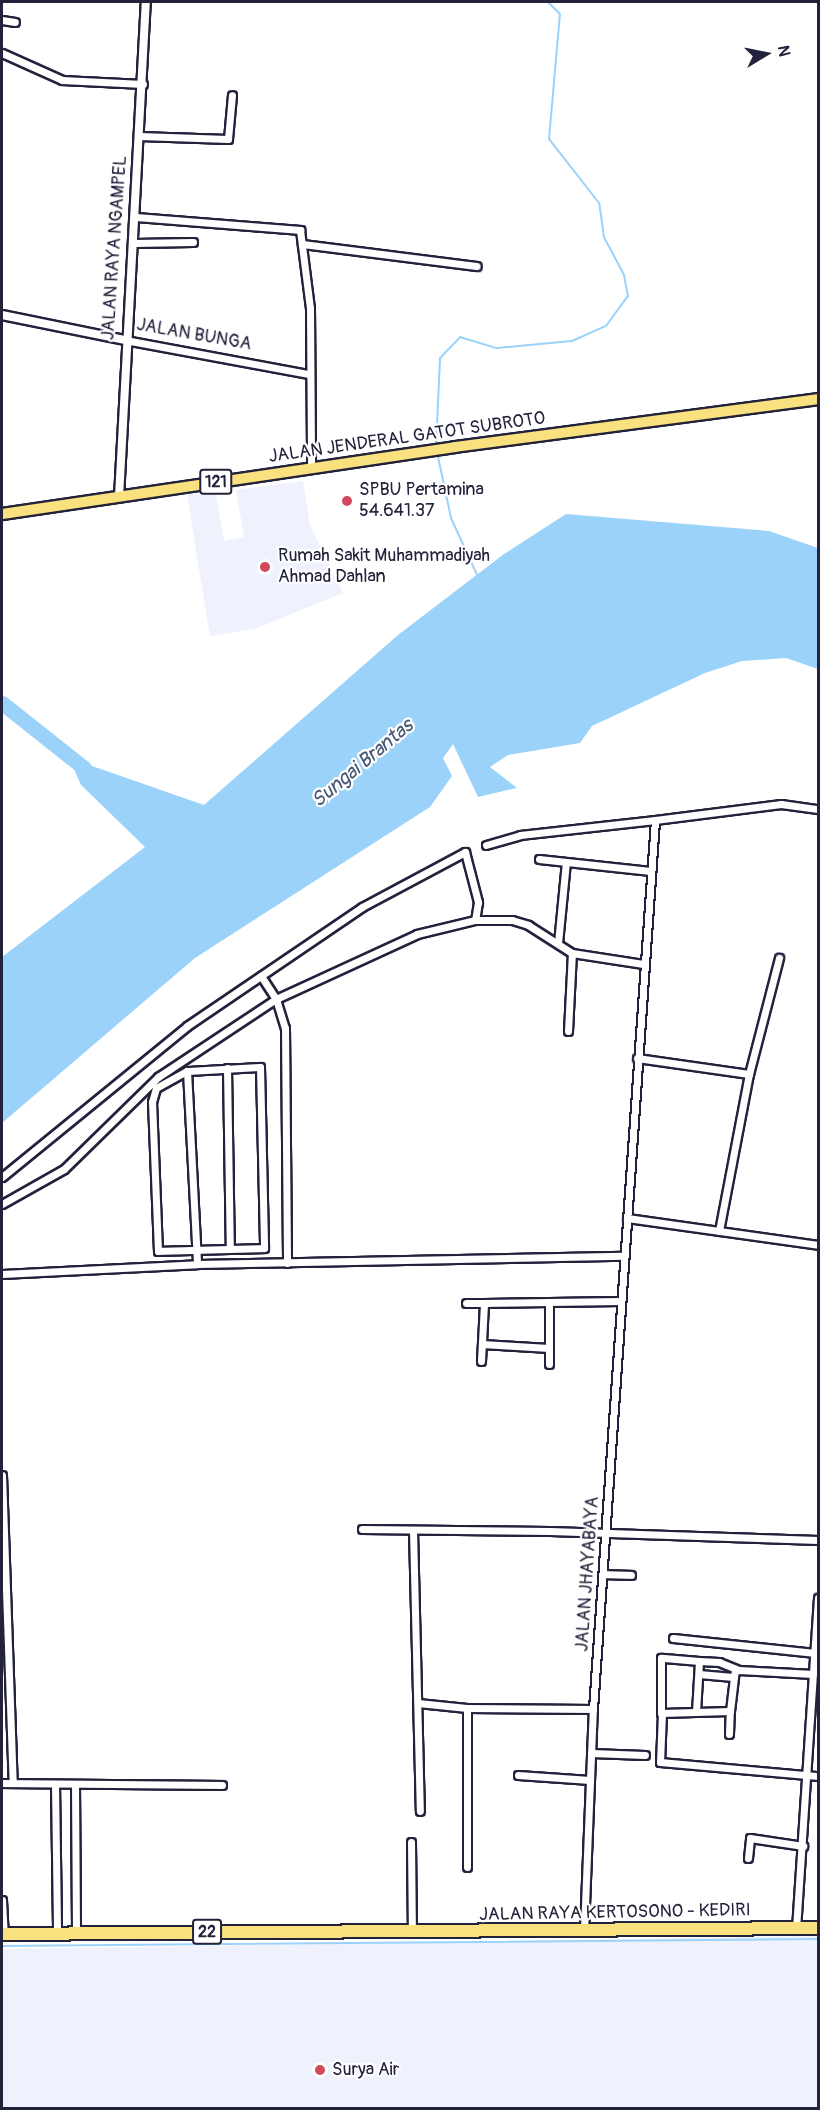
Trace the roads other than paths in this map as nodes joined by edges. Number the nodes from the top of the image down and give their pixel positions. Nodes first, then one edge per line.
1 (146, 2) edge
2 (2, 20) edge
3 (15, 22) dead end
4 (2, 52) edge
5 (143, 84) junction
6 (232, 95) dead end
7 (140, 136) junction
8 (136, 217) junction
9 (193, 242) dead end
10 (134, 243) junction
11 (302, 244) junction
12 (477, 266) dead end
13 (2, 315) edge
14 (125, 340) junction
15 (309, 374) junction
16 (819, 399) edge
17 (311, 468) junction
18 (119, 497) junction
19 (2, 514) edge
20 (819, 808) edge
21 (655, 820) junction
22 (486, 844) dead end
23 (539, 860) dead end
24 (566, 862) junction
25 (650, 871) junction
26 (475, 920) junction
27 (558, 944) junction
28 (572, 953) junction
29 (779, 958) dead end
30 (643, 964) junction
31 (261, 976) junction
32 (276, 999) junction
33 (567, 1030) dead end
34 (637, 1058) junction
35 (227, 1068) junction
36 (188, 1071) junction
37 (749, 1074) junction
38 (2, 1177) edge
39 (2, 1204) edge
40 (627, 1218) junction
41 (719, 1231) junction
42 (819, 1245) edge
43 (231, 1249) junction
44 (196, 1250) junction
45 (624, 1256) junction
46 (287, 1263) junction
47 (196, 1264) junction
48 (2, 1274) edge
49 (621, 1300) junction
50 (549, 1302) junction
51 (466, 1303) dead end
52 (484, 1303) junction
53 (482, 1344) junction
54 (549, 1348) junction
55 (481, 1361) dead end
56 (549, 1364) dead end
57 (2, 1475) edge
58 (362, 1530) dead end
59 (414, 1530) junction
60 (606, 1532) junction
61 (819, 1540) edge
62 (603, 1574) junction
63 (631, 1575) dead end
64 (819, 1598) edge
65 (673, 1638) dead end
66 (815, 1653) junction
67 (699, 1662) junction
68 (734, 1673) junction
69 (699, 1674) junction
70 (813, 1674) junction
71 (816, 1685) edge
72 (418, 1703) junction
73 (467, 1708) junction
74 (593, 1709) junction
75 (730, 1711) junction
76 (696, 1712) junction
77 (663, 1713) junction
78 (729, 1734) dead end
79 (591, 1753) junction
80 (645, 1755) dead end
81 (518, 1775) dead end
82 (809, 1775) junction
83 (819, 1776) edge
84 (590, 1780) junction
85 (2, 1783) edge
86 (13, 1783) junction
87 (56, 1784) junction
88 (75, 1785) junction
89 (222, 1785) dead end
90 (420, 1811) dead end
91 (411, 1842) dead end
92 (803, 1846) junction
93 (748, 1858) dead end
94 (467, 1867) dead end
95 (2, 1900) edge
96 (819, 1928) edge
97 (796, 1929) junction
98 (76, 1932) junction
99 (412, 1932) junction
100 (57, 1933) junction
101 (584, 1933) junction
102 (3, 1934) edge

1 - 5 street, JALAN RAYA NGAMPEL
2 - 3 street
4 - 5 street
5 - 7 street, JALAN RAYA NGAMPEL
6 - 7 street
7 - 8 street, JALAN RAYA NGAMPEL
8 - 10 street, JALAN RAYA NGAMPEL
8 - 11 street
9 - 10 street
10 - 14 street, JALAN RAYA NGAMPEL
11 - 12 street
11 - 15 street
13 - 14 street, JALAN BUNGA
14 - 15 street, JALAN BUNGA
14 - 18 street, JALAN RAYA NGAMPEL
15 - 17 street
16 - 17 main road, JALAN JENDERAL GATOT SUBROTO / 121
17 - 18 main road, JALAN JENDERAL GATOT SUBROTO / 121
18 - 19 main road, JALAN JENDERAL GATOT SUBROTO / 121
20 - 21 street
21 - 22 street
21 - 25 street, JALAN JHAYABAYA
23 - 24 street
24 - 25 street
24 - 27 street
25 - 30 street, JALAN JHAYABAYA
26 - 27 street
26 - 31 street
26 - 32 street
27 - 28 street
28 - 30 street
28 - 33 street
29 - 37 street
30 - 34 street, JALAN JHAYABAYA
31 - 32 street
31 - 38 street
32 - 39 street
32 - 46 street
34 - 37 street
34 - 40 street, JALAN JHAYABAYA
35 - 36 street
35 - 43 street
35 - 43 street
36 - 44 street
36 - 44 street
37 - 41 street
40 - 41 street
40 - 45 street, JALAN JHAYABAYA
41 - 42 street
43 - 44 street
44 - 47 street
45 - 46 street
45 - 49 street, JALAN JHAYABAYA
46 - 47 street
47 - 48 street
49 - 50 street
49 - 60 street, JALAN JHAYABAYA
50 - 52 street
50 - 54 street
51 - 52 street
52 - 53 street
53 - 54 street
53 - 55 street
54 - 56 street
57 - 86 street
58 - 59 street
59 - 60 street
59 - 72 street
60 - 61 street
60 - 62 street, JALAN JHAYABAYA
62 - 63 street
62 - 74 street, JALAN JHAYABAYA
64 - 66 street
65 - 66 street
66 - 70 street
67 - 68 street
67 - 69 street
67 - 77 street
68 - 69 street
68 - 70 street
68 - 75 street
69 - 76 street
70 - 71 street
71 - 82 street
72 - 73 street
72 - 90 street
73 - 74 street
73 - 94 street
74 - 79 street, JALAN JHAYABAYA
75 - 76 street
75 - 78 street
76 - 77 street
77 - 82 street
79 - 80 street
79 - 84 street, JALAN JHAYABAYA
81 - 84 street
82 - 83 street
82 - 92 street
84 - 101 street, JALAN JHAYABAYA
85 - 86 street
86 - 87 street
87 - 88 street
87 - 100 street
88 - 89 street
88 - 98 street
91 - 99 street
92 - 93 street
92 - 97 street
95 - 102 street
96 - 97 highway, JALAN RAYA KERTOSONO - KEDIRI / 22
97 - 101 highway, JALAN RAYA KERTOSONO - KEDIRI / 22
98 - 99 highway, 22
98 - 100 highway, 22
99 - 101 highway, JALAN RAYA KERTOSONO - KEDIRI / 22
100 - 102 highway, 22

